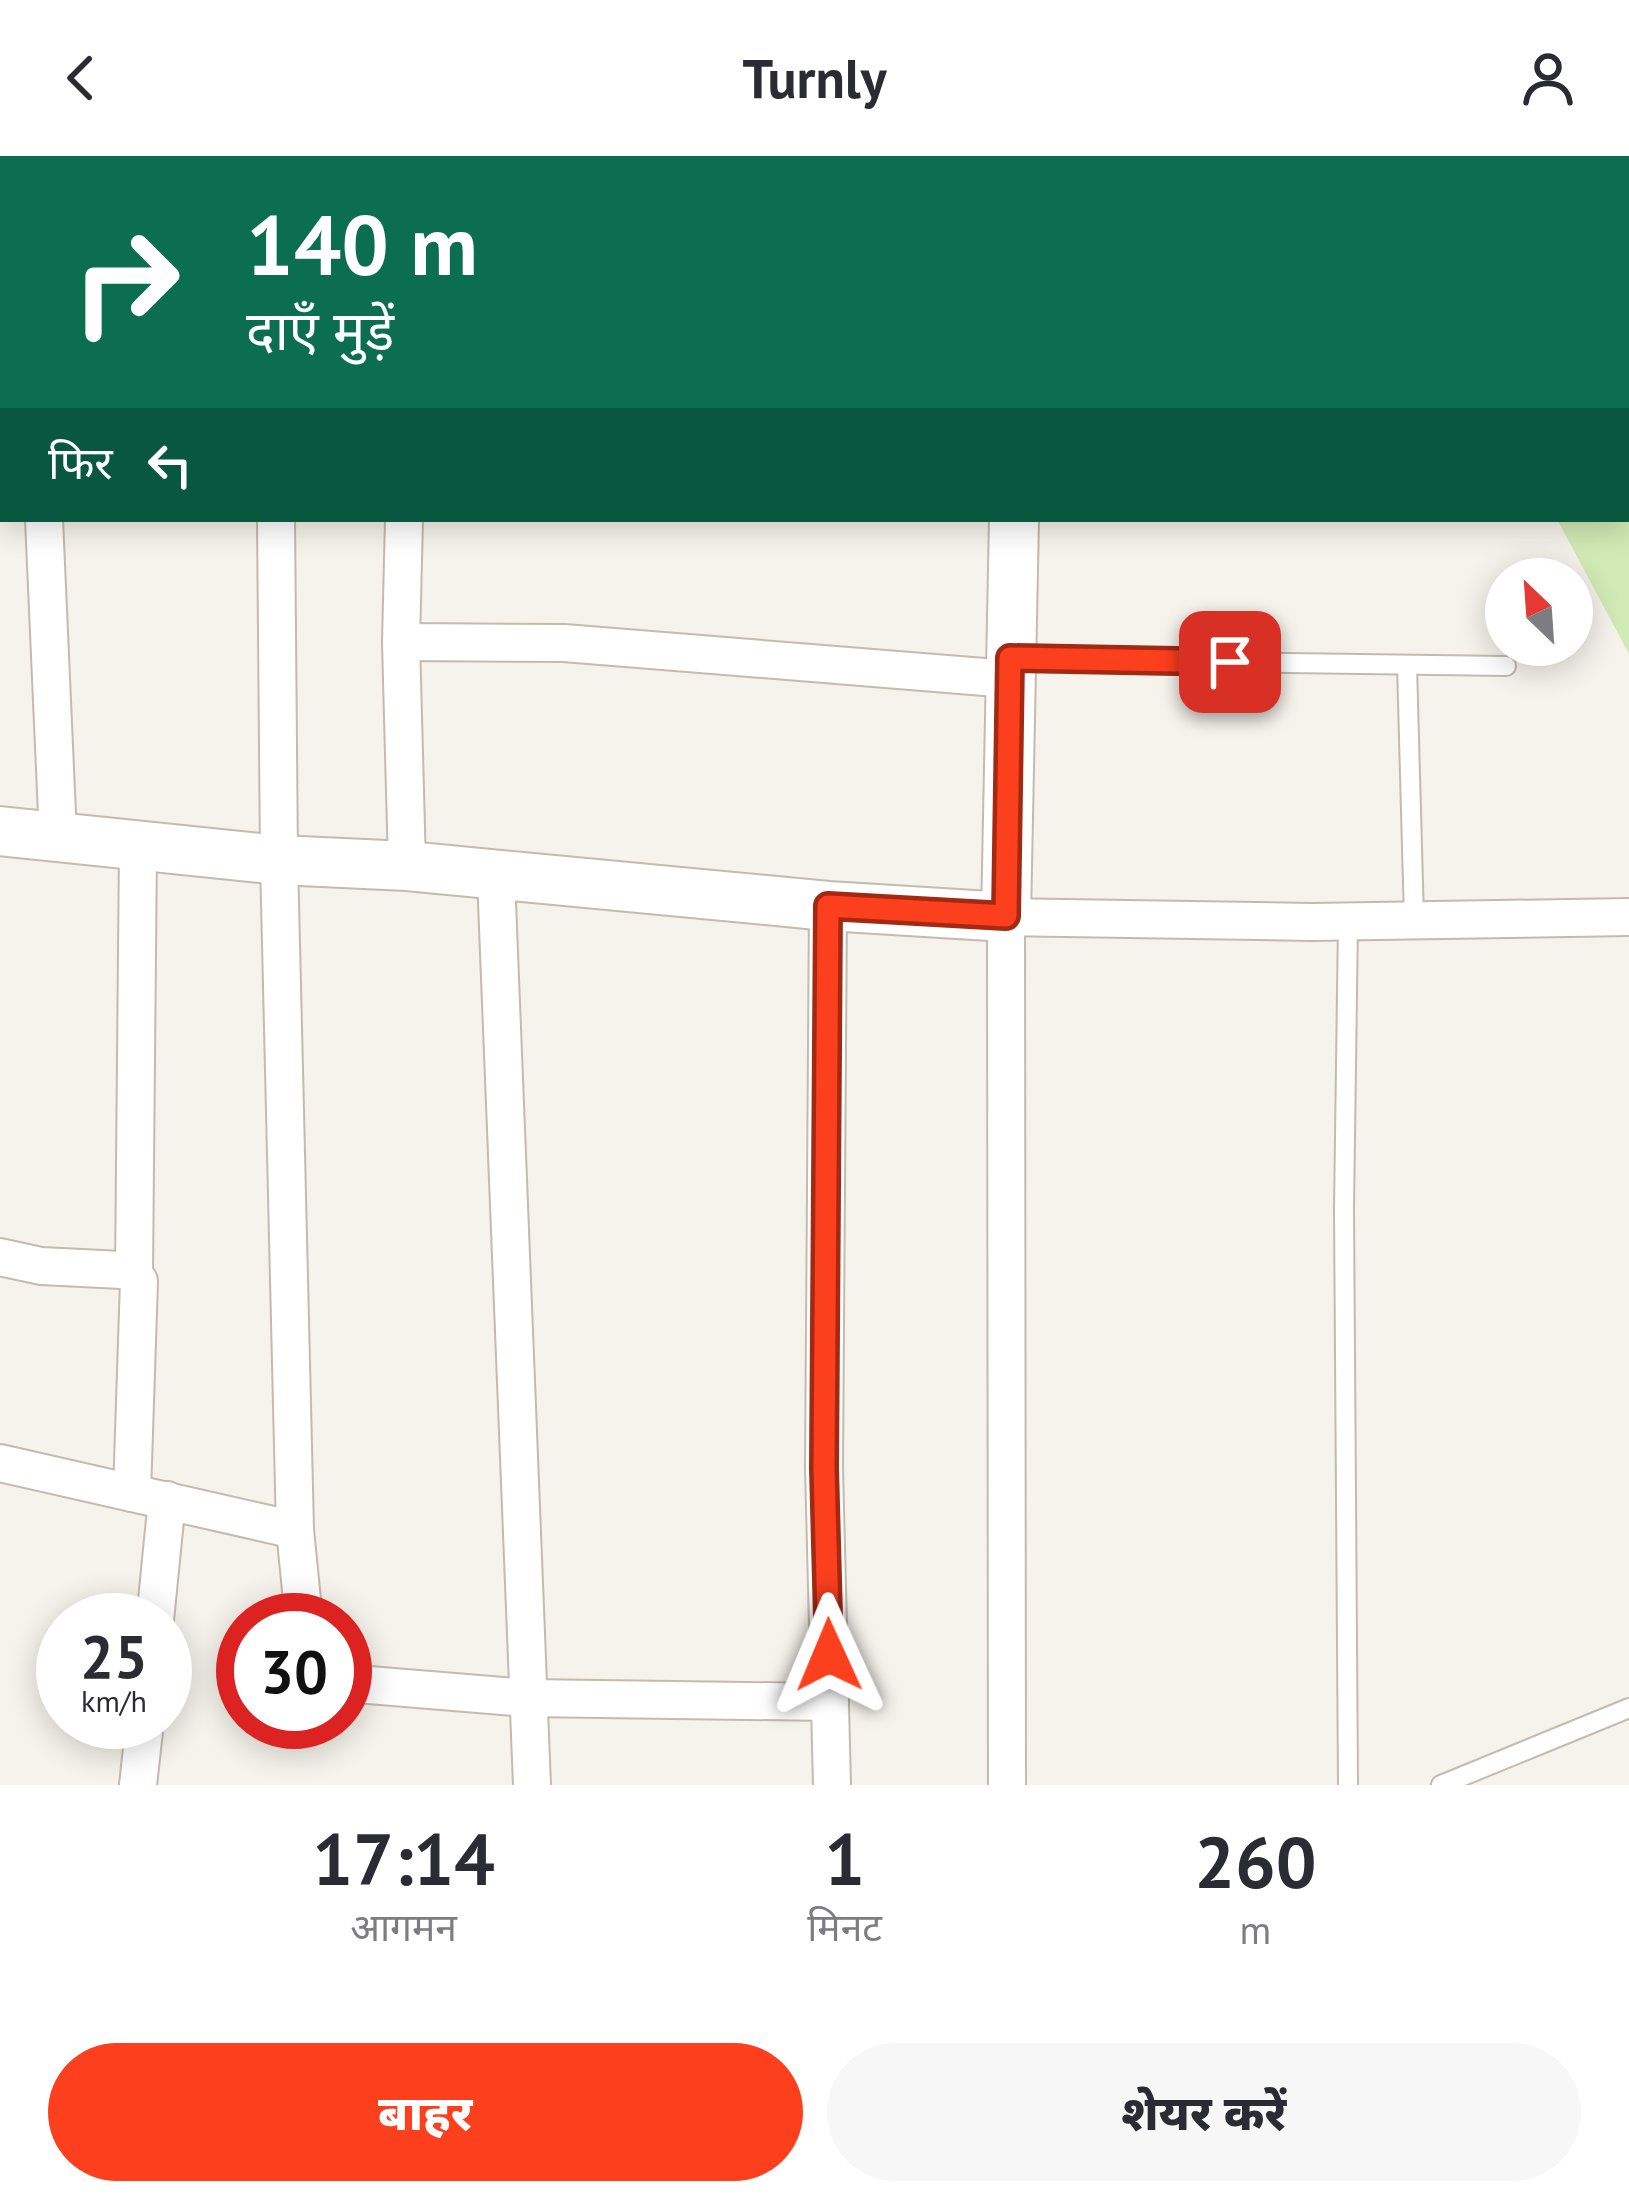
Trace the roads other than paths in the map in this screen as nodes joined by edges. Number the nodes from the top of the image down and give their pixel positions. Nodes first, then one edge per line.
1 (44, 522) edge
2 (277, 522) edge
3 (404, 522) edge
4 (1014, 522) edge
5 (400, 642) junction
6 (1407, 664) junction
7 (1485, 666) edge
8 (1010, 669) junction
9 (0, 831) edge
10 (58, 837) junction
11 (138, 846) junction
12 (279, 860) junction
13 (407, 866) junction
14 (496, 877) junction
15 (828, 906) junction
16 (1006, 916) junction
17 (1629, 917) edge
18 (1414, 920) junction
19 (1348, 922) junction
20 (0, 1257) edge
21 (134, 1273) junction
22 (0, 1463) edge
23 (149, 1497) junction
24 (295, 1530) junction
25 (154, 1593) edge
26 (301, 1593) edge
27 (372, 1685) edge
28 (527, 1698) junction
29 (830, 1702) junction
30 (1629, 1708) edge
31 (142, 1749) edge
32 (138, 1785) edge
33 (532, 1785) edge
34 (832, 1785) edge
35 (1007, 1785) edge
36 (1348, 1785) edge
37 (1441, 1785) edge

1 - 10 street
2 - 12 street
3 - 5 street
4 - 8 street
5 - 8 street
5 - 13 street
6 - 7 lane
6 - 8 lane
6 - 18 lane
8 - 16 street
9 - 10 street
10 - 11 street
11 - 12 street
11 - 21 street
12 - 13 street
12 - 24 street
13 - 14 street
14 - 15 street
14 - 28 street
15 - 16 street
15 - 29 street
16 - 19 street
16 - 35 street
17 - 18 street
18 - 19 street
19 - 36 lane
20 - 21 street
21 - 23 street
22 - 23 street
23 - 24 street
23 - 25 street
24 - 26 street
27 - 28 street
28 - 29 street
28 - 33 street
29 - 34 street
30 - 37 lane
31 - 32 street

